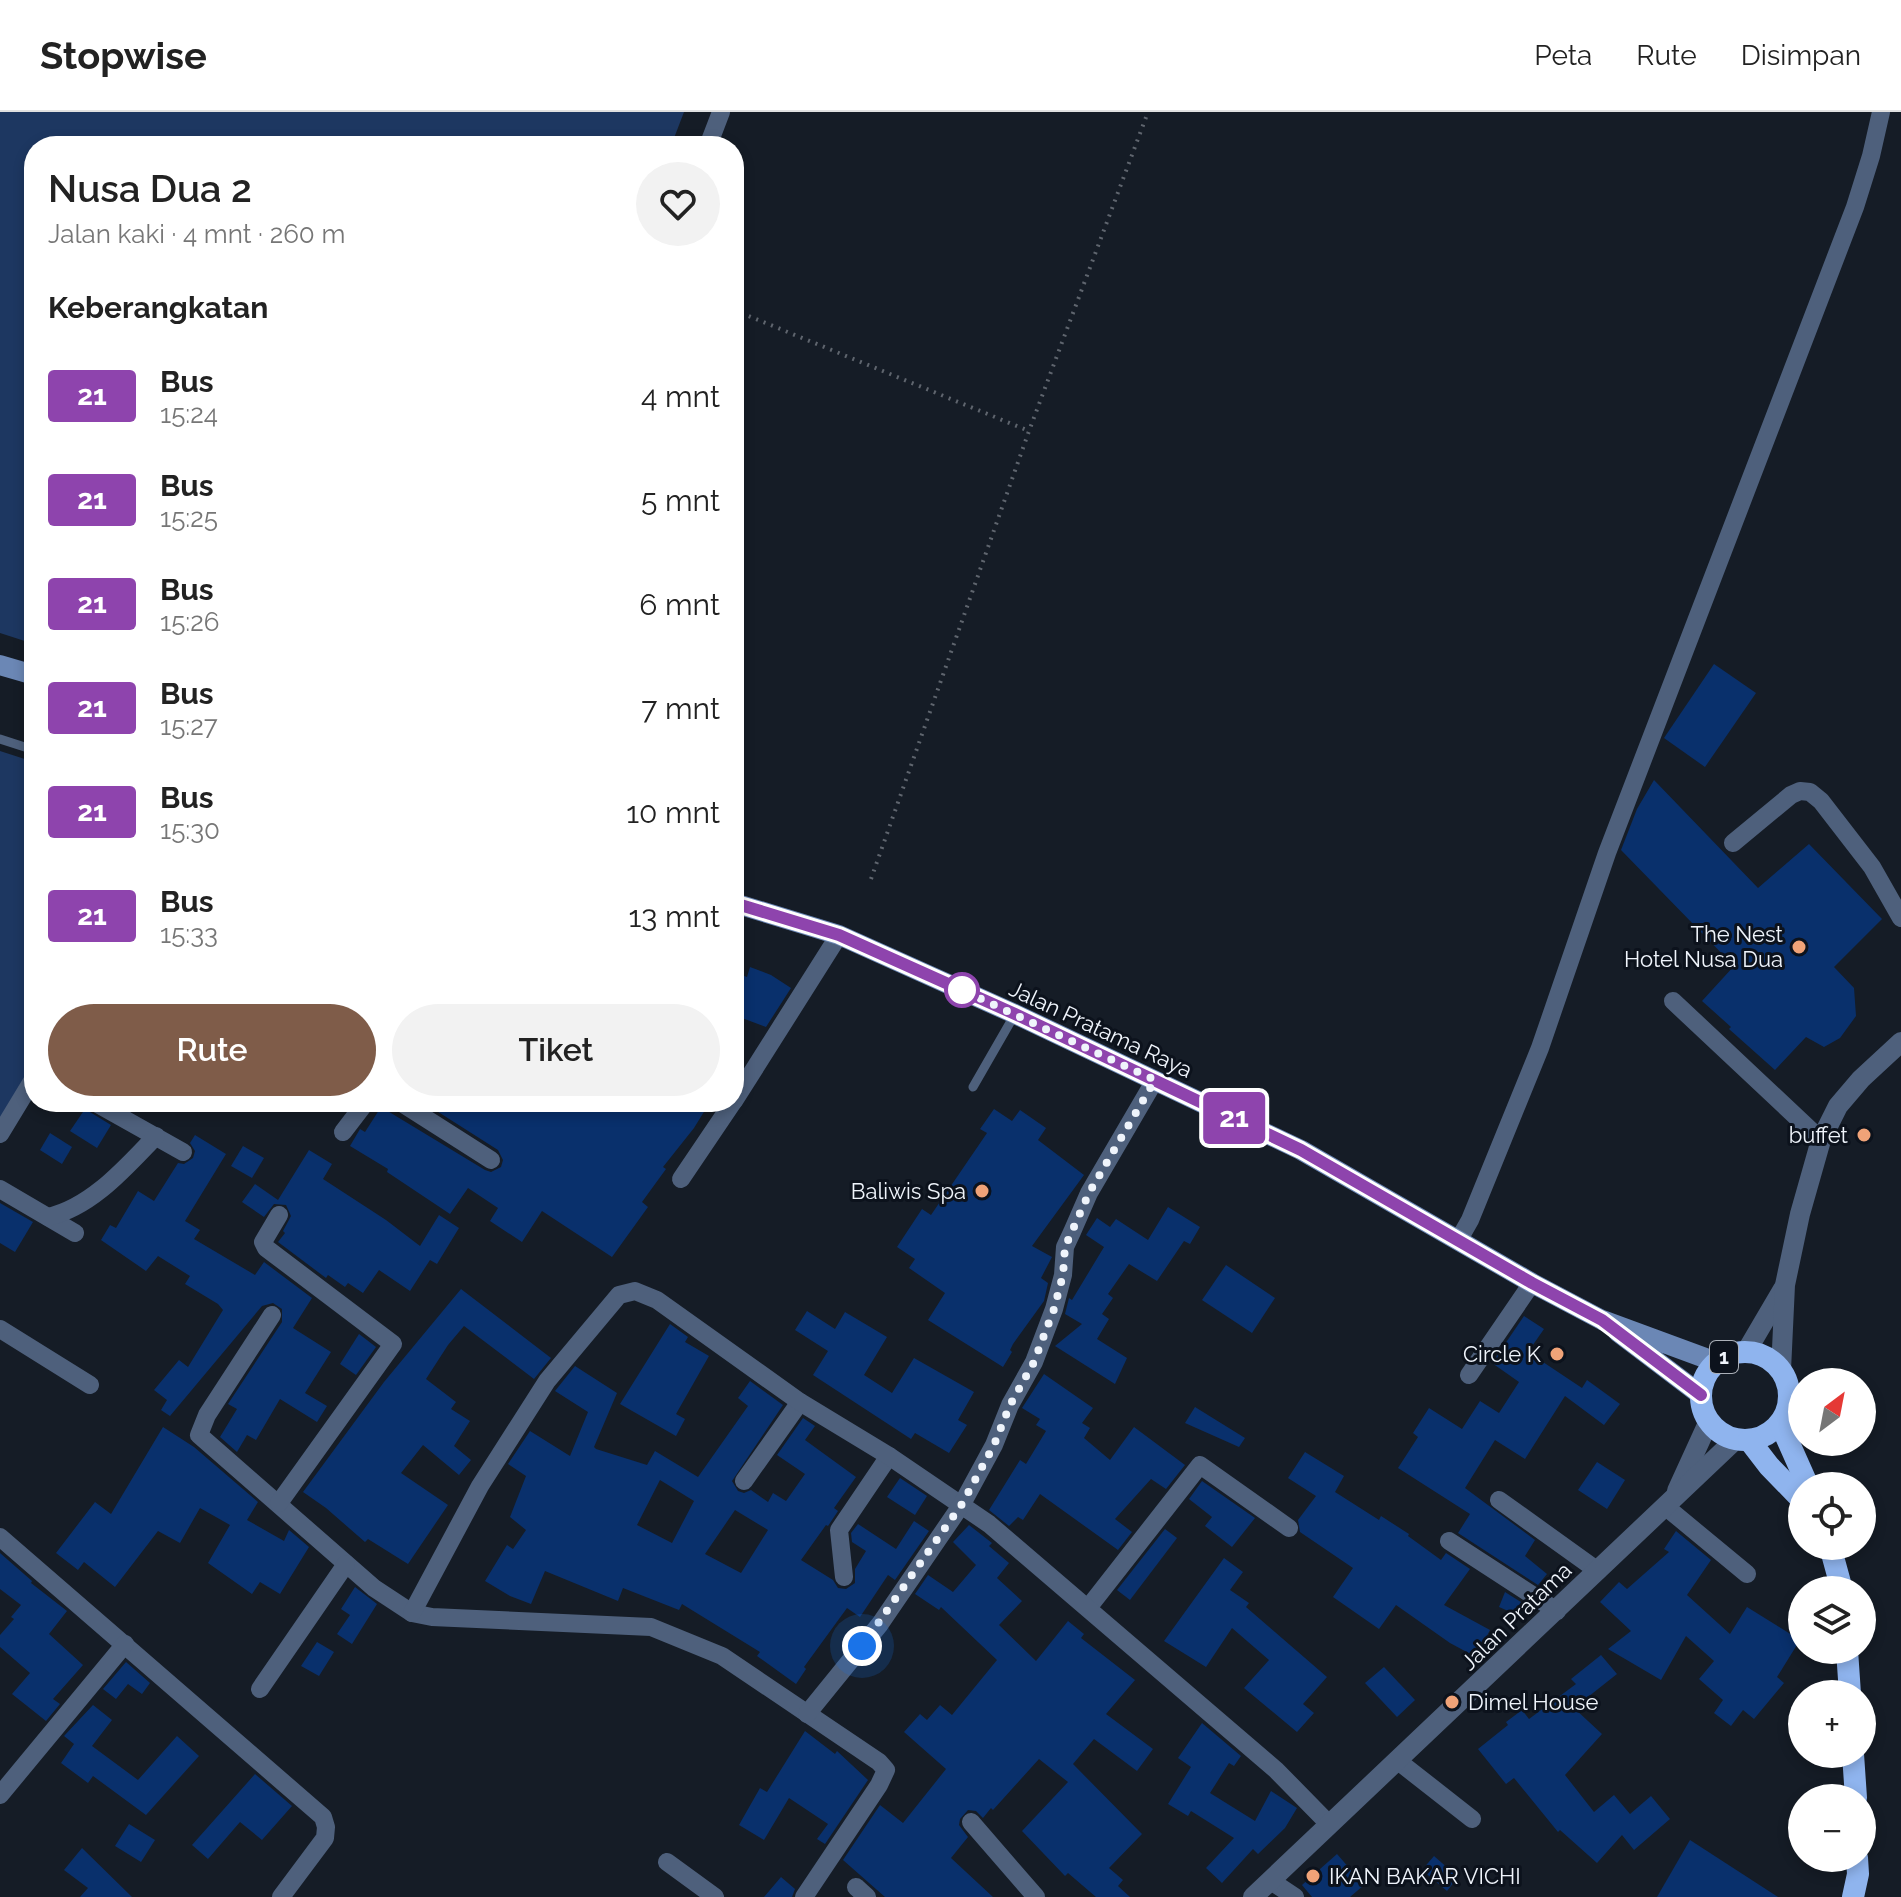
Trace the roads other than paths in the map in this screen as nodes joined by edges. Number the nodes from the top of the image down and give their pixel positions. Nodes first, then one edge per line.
1 (721, 112) edge
2 (1881, 112) edge
3 (712, 136) edge
4 (0, 665) edge
5 (24, 672) edge
6 (0, 739) edge
7 (24, 747) edge
8 (1733, 843) dead end
9 (744, 906) edge
10 (1901, 918) edge
11 (839, 935) junction
12 (1673, 1001) dead end
13 (1015, 1014) junction
14 (1901, 1042) edge
15 (1155, 1080) junction
16 (744, 1085) edge
17 (973, 1087) dead end
18 (24, 1094) edge
19 (112, 1112) edge
20 (358, 1112) edge
21 (416, 1112) edge
22 (727, 1112) edge
23 (343, 1132) dead end
24 (0, 1134) edge
25 (156, 1136) junction
26 (1821, 1140) junction
27 (183, 1152) dead end
28 (491, 1160) dead end
29 (681, 1179) dead end
30 (0, 1189) edge
31 (279, 1215) dead end
32 (48, 1217) junction
33 (75, 1233) dead end
34 (1458, 1241) junction
35 (1532, 1283) junction
36 (1785, 1285) junction
37 (272, 1315) dead end
38 (1602, 1320) junction
39 (0, 1329) edge
40 (1746, 1352) junction
41 (1716, 1362) junction
42 (1781, 1370) junction
43 (1469, 1375) dead end
44 (90, 1385) dead end
45 (1701, 1395) junction
46 (800, 1402) junction
47 (1709, 1421) junction
48 (1780, 1423) junction
49 (1743, 1440) junction
50 (889, 1456) junction
51 (1802, 1472) edge
52 (744, 1481) dead end
53 (1788, 1486) edge
54 (1499, 1500) dead end
55 (279, 1503) junction
56 (962, 1504) junction
57 (1669, 1504) junction
58 (1289, 1528) dead end
59 (0, 1537) edge
60 (1449, 1541) dead end
61 (346, 1564) junction
62 (1598, 1571) junction
63 (1747, 1574) dead end
64 (844, 1577) dead end
65 (1088, 1608) junction
66 (1557, 1611) junction
67 (412, 1613) junction
68 (125, 1644) junction
69 (260, 1689) dead end
70 (807, 1714) junction
71 (1398, 1761) junction
72 (0, 1795) edge
73 (1472, 1819) dead end
74 (971, 1822) dead end
75 (1329, 1824) junction
76 (667, 1862) dead end
77 (1858, 1872) edge
78 (1271, 1881) junction
79 (281, 1897) edge
80 (715, 1897) edge
81 (804, 1897) edge
82 (1036, 1897) edge
83 (1253, 1897) edge
84 (1295, 1897) edge
85 (1853, 1897) edge

1 - 3 street
2 - 34 street
4 - 5 main road
6 - 7 lane
8 - 10 street
9 - 11 main road, Jalan Pratama Raya
11 - 13 main road, Jalan Pratama Raya
11 - 16 street
12 - 26 street
13 - 15 main road, Jalan Pratama Raya
13 - 17 lane
14 - 26 street
15 - 34 main road, Jalan Pratama Raya
15 - 56 street
18 - 24 street
19 - 25 street
20 - 23 street
21 - 28 street
22 - 29 street
25 - 27 street
25 - 32 street
26 - 36 street
30 - 32 street
31 - 55 street
32 - 33 street
34 - 35 main road, Jalan Pratama Raya
35 - 38 main road, Jalan Pratama Raya
35 - 43 street
36 - 40 street
36 - 42 street
37 - 55 street
38 - 41 main road, Jalan Pratama Raya
38 - 45 main road, Jalan Pratama Raya
39 - 44 street
40 - 41 highway, 1
40 - 42 highway, 1
41 - 45 highway, 1
42 - 48 highway
45 - 47 highway, 1
46 - 50 street
46 - 52 street
46 - 67 street
47 - 49 highway
47 - 57 street, Jalan Pratama
48 - 49 highway
48 - 51 highway
49 - 53 highway
49 - 57 street, Jalan Pratama
50 - 56 street
50 - 64 street
54 - 62 street
55 - 61 street
56 - 65 street
56 - 70 street
57 - 62 street, Jalan Pratama
57 - 63 street
58 - 65 street
59 - 68 street
60 - 66 street
61 - 67 street
61 - 69 street
62 - 66 street, Jalan Pratama
65 - 75 street
66 - 71 street, Jalan Pratama
67 - 70 street
68 - 72 street
68 - 79 street
70 - 81 street
71 - 73 street
71 - 75 street, Jalan Pratama
74 - 82 street
75 - 78 street, Jalan Pratama
76 - 80 street
77 - 85 highway
78 - 83 street, Jalan Pratama
78 - 84 street

